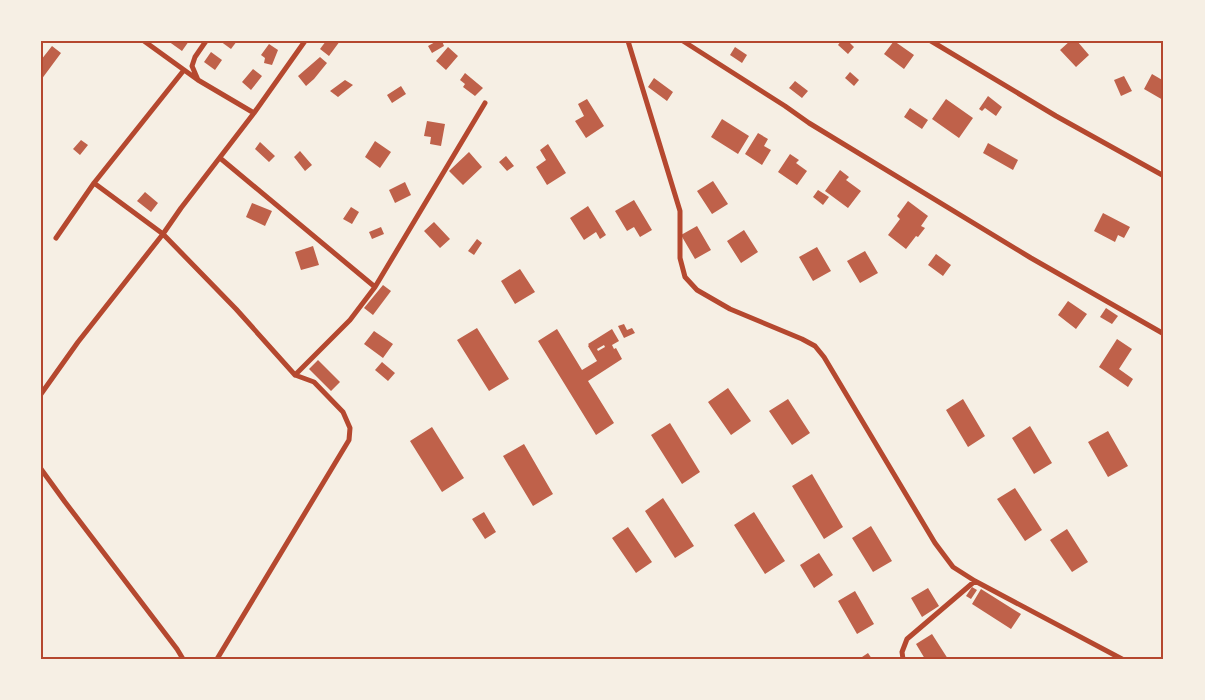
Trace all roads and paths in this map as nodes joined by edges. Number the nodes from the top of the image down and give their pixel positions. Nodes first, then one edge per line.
1 (144, 41) edge
2 (206, 41) edge
3 (305, 41) edge
4 (628, 41) edge
5 (683, 41) edge
6 (930, 41) edge
7 (184, 70) junction
8 (198, 80) junction
9 (485, 103) dead end
10 (254, 112) junction
11 (220, 158) junction
12 (1164, 176) edge
13 (94, 183) junction
14 (163, 234) junction
15 (56, 238) dead end
16 (375, 287) junction
17 (1164, 334) edge
18 (296, 375) junction
19 (41, 394) edge
20 (41, 468) edge
21 (975, 581) junction
22 (183, 659) edge
23 (217, 659) edge
24 (904, 659) edge
25 (1122, 659) edge

1 - 7 street
2 - 8 street
3 - 10 street
4 - 21 street
5 - 17 street
6 - 12 street
7 - 8 street
7 - 13 street
8 - 10 street
9 - 16 street
10 - 11 street
11 - 14 street
11 - 16 street
13 - 14 street
13 - 15 street
14 - 18 street
14 - 19 street
16 - 18 street
18 - 23 street
20 - 22 street
21 - 24 street
21 - 25 street

